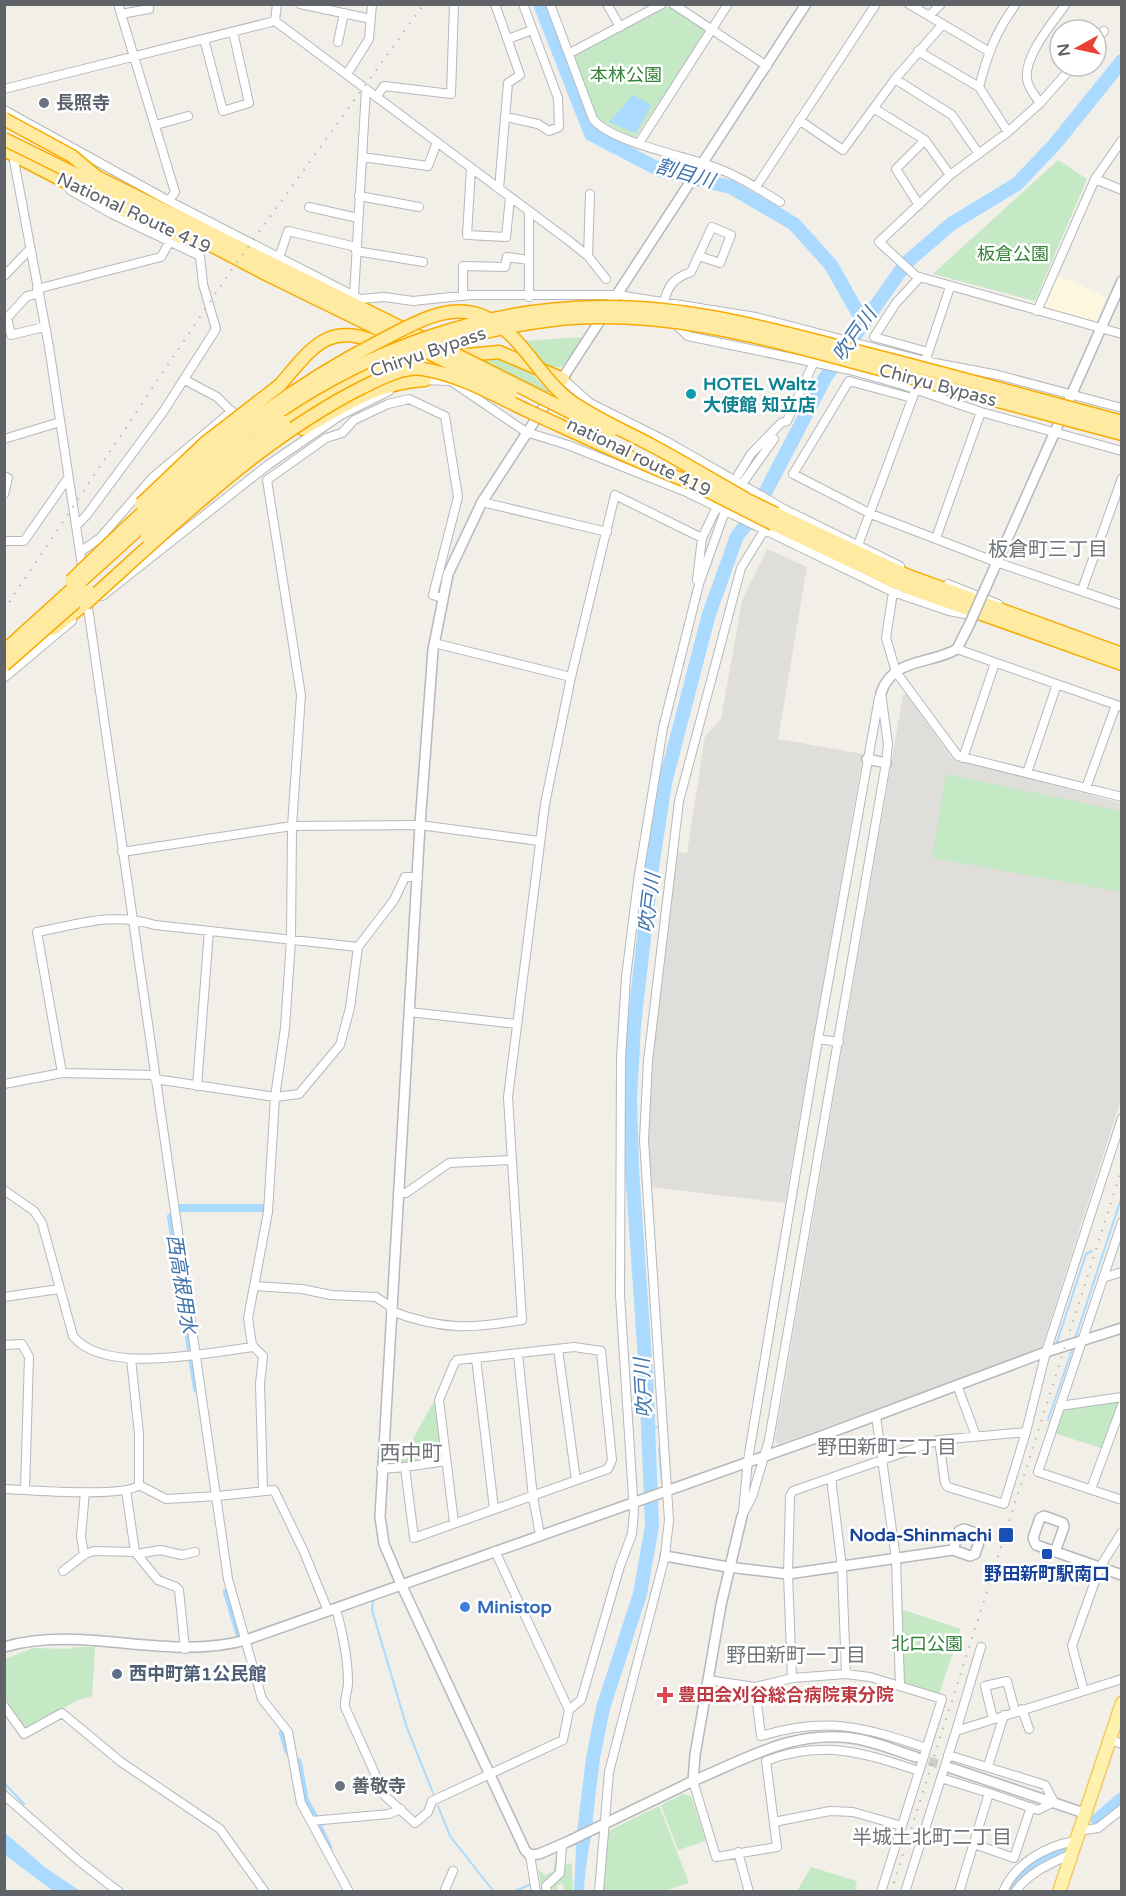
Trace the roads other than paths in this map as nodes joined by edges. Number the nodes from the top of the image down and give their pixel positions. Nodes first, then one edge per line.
1 (118, 4) edge
2 (149, 4) edge
3 (277, 4) edge
4 (300, 4) edge
5 (372, 4) edge
6 (454, 4) edge
7 (495, 4) edge
8 (523, 4) edge
9 (550, 4) edge
10 (607, 4) edge
11 (662, 4) edge
12 (673, 4) edge
13 (728, 4) edge
14 (806, 4) edge
15 (876, 4) edge
16 (909, 4) edge
17 (941, 4) edge
18 (1016, 4) edge
19 (1066, 4) edge
20 (344, 13) junction
21 (121, 14) junction
22 (929, 16) junction
23 (371, 19) junction
24 (275, 21) junction
25 (943, 24) junction
26 (620, 27) junction
27 (532, 30) junction
28 (712, 30) junction
29 (233, 32) junction
30 (204, 39) junction
31 (508, 39) junction
32 (338, 42) dead end
33 (918, 51) junction
34 (988, 51) junction
35 (570, 53) junction
36 (136, 56) junction
37 (767, 66) junction
38 (347, 74) junction
39 (1062, 78) edge
40 (895, 79) junction
41 (980, 87) junction
42 (4, 88) edge
43 (366, 89) junction
44 (376, 97) junction
45 (1040, 103) junction
46 (875, 109) junction
47 (4, 115) edge
48 (188, 116) dead end
49 (506, 117) junction
50 (799, 120) junction
51 (156, 124) junction
52 (4, 128) edge
53 (1008, 132) junction
54 (4, 139) edge
55 (925, 140) junction
56 (1122, 140) edge
57 (437, 142) junction
58 (639, 143) junction
59 (9, 152) edge
60 (978, 154) junction
61 (362, 157) junction
62 (701, 166) junction
63 (471, 168) junction
64 (51, 173) junction
65 (950, 175) junction
66 (97, 177) junction
67 (1095, 178) junction
68 (756, 187) junction
69 (499, 189) junction
70 (1122, 190) edge
71 (590, 194) dead end
72 (359, 196) junction
73 (510, 198) junction
74 (780, 202) dead end
75 (919, 205) junction
76 (309, 207) dead end
77 (419, 207) dead end
78 (529, 212) junction
79 (171, 213) junction
80 (358, 218) junction
81 (170, 241) junction
82 (30, 249) junction
83 (356, 249) junction
84 (588, 256) junction
85 (699, 256) junction
86 (279, 258) junction
87 (529, 260) junction
88 (423, 262) dead end
89 (264, 273) junction
90 (4, 276) edge
91 (918, 277) junction
92 (606, 279) dead end
93 (1122, 281) edge
94 (950, 287) junction
95 (38, 291) junction
96 (618, 295) junction
97 (463, 296) junction
98 (354, 297) junction
99 (529, 297) junction
100 (650, 300) junction
101 (664, 302) junction
102 (1037, 311) junction
103 (44, 327) junction
104 (1100, 328) junction
105 (1122, 334) edge
106 (928, 352) junction
107 (925, 361) junction
108 (816, 364) junction
109 (563, 379) junction
110 (185, 380) junction
111 (425, 380) junction
112 (916, 389) junction
113 (1072, 394) junction
114 (912, 398) junction
115 (1122, 408) edge
116 (232, 411) junction
117 (981, 412) junction
118 (341, 415) junction
119 (787, 421) junction
120 (60, 422) junction
121 (1122, 422) edge
122 (525, 432) junction
123 (342, 433) junction
124 (1055, 433) junction
125 (1122, 434) edge
126 (4, 439) edge
127 (1122, 451) edge
128 (268, 465) junction
129 (738, 475) dead end
130 (4, 476) edge
131 (68, 478) junction
132 (1122, 478) edge
133 (693, 484) junction
134 (743, 485) junction
135 (4, 494) edge
136 (746, 499) junction
137 (482, 502) junction
138 (715, 511) dead end
139 (726, 511) junction
140 (871, 514) junction
141 (773, 518) junction
142 (76, 526) junction
143 (121, 531) junction
144 (607, 532) junction
145 (159, 538) junction
146 (702, 538) junction
147 (936, 538) junction
148 (4, 541) edge
149 (858, 545) junction
150 (80, 552) junction
151 (996, 562) junction
152 (699, 584) junction
153 (1082, 591) junction
154 (893, 592) junction
155 (442, 598) junction
156 (1122, 604) edge
157 (87, 609) junction
158 (1001, 621) junction
159 (1028, 621) junction
160 (434, 643) junction
161 (957, 649) junction
162 (4, 650) edge
163 (1122, 654) edge
164 (995, 663) junction
165 (1122, 664) edge
166 (4, 666) edge
167 (896, 672) junction
168 (571, 677) junction
169 (4, 678) edge
170 (1057, 684) junction
171 (881, 693) junction
172 (1119, 706) edge
173 (963, 758) junction
174 (867, 759) junction
175 (886, 763) junction
176 (1028, 773) junction
177 (1086, 788) junction
178 (1122, 797) edge
179 (420, 825) junction
180 (292, 826) junction
181 (539, 841) junction
182 (122, 852) junction
183 (418, 877) junction
184 (132, 918) junction
185 (209, 931) junction
186 (291, 940) junction
187 (358, 947) junction
188 (409, 1012) junction
189 (517, 1024) junction
190 (818, 1039) junction
191 (839, 1042) junction
192 (62, 1073) junction
193 (155, 1077) junction
194 (4, 1084) edge
195 (197, 1086) junction
196 (275, 1097) junction
197 (1122, 1118) edge
198 (513, 1160) junction
199 (4, 1190) edge
200 (398, 1193) junction
201 (1122, 1222) edge
202 (1122, 1272) edge
203 (1104, 1278) junction
204 (254, 1286) junction
205 (59, 1289) junction
206 (4, 1297) edge
207 (391, 1309) junction
208 (1122, 1328) edge
209 (1081, 1342) junction
210 (4, 1345) edge
211 (254, 1347) junction
212 (558, 1349) junction
213 (1046, 1352) junction
214 (195, 1354) junction
215 (518, 1354) junction
216 (476, 1358) junction
217 (131, 1359) junction
218 (957, 1385) junction
219 (1122, 1396) edge
220 (1122, 1405) edge
221 (1060, 1406) junction
222 (876, 1416) junction
223 (1026, 1432) junction
224 (976, 1436) junction
225 (939, 1440) junction
226 (765, 1455) junction
227 (882, 1459) junction
228 (446, 1461) junction
229 (748, 1461) junction
230 (405, 1467) junction
231 (381, 1469) junction
232 (831, 1478) junction
233 (576, 1480) junction
234 (139, 1485) junction
235 (4, 1489) edge
236 (669, 1489) junction
237 (1092, 1489) junction
238 (25, 1490) junction
239 (126, 1490) junction
240 (263, 1490) junction
241 (85, 1492) junction
242 (218, 1496) junction
243 (533, 1497) junction
244 (1122, 1500) edge
245 (634, 1502) junction
246 (494, 1509) junction
247 (742, 1516) junction
248 (454, 1523) junction
249 (1122, 1532) edge
250 (540, 1535) junction
251 (953, 1550) dead end
252 (495, 1551) junction
253 (195, 1552) dead end
254 (1055, 1552) dead end
255 (136, 1553) junction
256 (84, 1555) junction
257 (665, 1556) junction
258 (896, 1559) junction
259 (728, 1567) junction
260 (842, 1567) junction
261 (1100, 1567) junction
262 (63, 1571) dead end
263 (788, 1574) junction
264 (1122, 1575) edge
265 (401, 1584) junction
266 (332, 1610) junction
267 (246, 1640) junction
268 (4, 1647) edge
269 (981, 1647) dead end
270 (185, 1649) junction
271 (846, 1674) junction
272 (792, 1678) junction
273 (1122, 1679) edge
274 (708, 1680) junction
275 (900, 1686) junction
276 (754, 1687) junction
277 (1084, 1691) junction
278 (1122, 1703) edge
279 (4, 1706) edge
280 (569, 1710) junction
281 (1019, 1710) junction
282 (1004, 1714) junction
283 (993, 1719) junction
284 (1029, 1729) dead end
285 (956, 1731) junction
286 (1108, 1739) junction
287 (1122, 1743) edge
288 (926, 1748) junction
289 (948, 1755) junction
290 (916, 1757) tunnel mouth
291 (988, 1766) junction
292 (951, 1768) tunnel mouth
293 (919, 1771) junction
294 (490, 1774) junction
295 (941, 1778) junction
296 (693, 1781) junction
297 (989, 1793) junction
298 (4, 1795) edge
299 (1054, 1802) junction
300 (1031, 1808) junction
301 (401, 1809) junction
302 (1122, 1809) edge
303 (1084, 1813) junction
304 (311, 1821) junction
305 (774, 1822) junction
306 (605, 1824) junction
307 (902, 1826) junction
308 (1077, 1836) junction
309 (565, 1843) junction
310 (974, 1844) junction
311 (738, 1852) junction
312 (1071, 1854) junction
313 (530, 1855) junction
314 (453, 1870) dead end
315 (119, 1892) edge
316 (265, 1892) edge
317 (349, 1892) edge
318 (444, 1892) edge
319 (536, 1892) edge
320 (548, 1892) edge
321 (599, 1892) edge
322 (749, 1892) edge
323 (881, 1892) edge
324 (905, 1892) edge
325 (959, 1892) edge
326 (1003, 1892) edge
327 (1015, 1892) edge
328 (1059, 1892) edge

1 - 21 street
2 - 21 street
3 - 24 street
4 - 20 street
5 - 23 street
6 - 44 street
7 - 31 street
8 - 27 street
9 - 35 street
10 - 26 street
11 - 26 street
12 - 28 street
13 - 28 street
14 - 37 street
15 - 50 street
16 - 22 street
17 - 22 street
18 - 34 street
19 - 45 street
20 - 23 street
20 - 32 street
21 - 36 street
22 - 25 street
23 - 38 street
24 - 29 street
24 - 38 street
25 - 33 street
25 - 34 street
26 - 35 street
27 - 31 street
27 - 49 street
28 - 37 street
28 - 58 street
29 - 30 street
29 - 30 street
30 - 36 street
31 - 49 street
33 - 40 street
33 - 41 street
34 - 41 street
35 - 58 street
36 - 42 street
36 - 51 street
37 - 62 street
38 - 43 street
39 - 45 street
40 - 46 street
40 - 60 street
41 - 53 street
43 - 44 street
43 - 61 street
44 - 57 street
45 - 53 street
46 - 50 street
46 - 55 street
47 - 59 street
47 - 66 highway, National Route 419, bridge
47 - 79 street
48 - 51 street
49 - 69 street
50 - 68 street
51 - 79 street
52 - 66 highway, bridge
53 - 60 street
54 - 79 highway, bridge
55 - 65 street
55 - 75 street
56 - 67 street
57 - 61 street
57 - 63 street
58 - 62 street
59 - 64 highway, National Route 419
59 - 82 street
60 - 65 street
61 - 72 street
62 - 68 street
62 - 96 street
63 - 69 street
63 - 73 street
64 - 81 street
64 - 89 highway, National Route 419
65 - 75 street
66 - 79 highway, National Route 419
67 - 70 street
67 - 102 street
68 - 74 street
69 - 73 street
71 - 84 street
72 - 77 street
72 - 80 street
73 - 78 street
75 - 91 street
76 - 80 street
78 - 84 street
78 - 87 street
79 - 86 street
79 - 89 highway, national route 419
79 - 136 highway, national route 419, bridge
80 - 83 street
81 - 95 street
81 - 110 street
82 - 90 street
82 - 95 street
83 - 86 street
83 - 88 street
83 - 98 street
84 - 92 street
85 - 85 street
85 - 101 street
86 - 98 street
87 - 97 street
87 - 99 street
89 - 133 highway, national route 419, bridge
91 - 94 street
91 - 106 street
93 - 104 street
94 - 102 street
94 - 106 street
95 - 103 street
95 - 103 street
96 - 99 street
96 - 100 street
96 - 109 street
97 - 98 street
97 - 99 street
100 - 101 street
100 - 108 street
101 - 107 street
102 - 104 street
103 - 120 street
104 - 105 street
104 - 113 street
106 - 107 street
107 - 112 street
107 - 113 street
108 - 112 street
108 - 119 street
109 - 122 street
109 - 134 street
109 - 143 highway, bridge
110 - 116 street
110 - 142 street
111 - 118 street
111 - 122 street
111 - 145 highway, bridge
112 - 114 street
112 - 117 street
113 - 115 street
113 - 124 street
114 - 140 street
114 - 140 street
116 - 128 street
116 - 150 street
117 - 124 street
117 - 147 street
118 - 123 street
118 - 128 street
119 - 129 street
119 - 134 street
120 - 126 street
120 - 131 street
121 - 162 highway, Chiryu Bypass, bridge
122 - 137 street
122 - 139 street
123 - 155 street
123 - 180 street
124 - 127 street
124 - 151 street
125 - 166 highway, Chiryu Bypass, bridge
128 - 157 street
130 - 135 street
131 - 142 street
131 - 148 street
132 - 153 street
133 - 141 highway, national route 419, bridge
133 - 145 highway, bridge
134 - 141 street
136 - 141 highway, national route 419, bridge
136 - 143 highway, bridge
137 - 144 street
137 - 155 street
138 - 146 street
139 - 141 street
139 - 152 street
140 - 147 street
140 - 149 street
141 - 149 street
141 - 154 street
141 - 158 highway, national route 419
141 - 159 highway, national route 419
141 - 236 street
142 - 150 street
143 - 162 highway, bridge
144 - 146 street
144 - 168 street
145 - 166 highway, bridge
146 - 152 street
147 - 151 street
149 - 159 street
150 - 157 street
151 - 153 street
151 - 161 street, bridge
152 - 245 street
153 - 156 street
154 - 158 street
154 - 167 street
155 - 160 street
157 - 169 street
157 - 182 street
158 - 165 highway, national route 419
159 - 163 highway, national route 419
160 - 168 street
160 - 179 street
161 - 164 street
161 - 167 street
164 - 170 street
164 - 173 street
167 - 171 street
167 - 173 street
168 - 181 street
170 - 172 street
170 - 176 street
171 - 174 street
171 - 175 street
172 - 177 street
173 - 176 street
174 - 175 street
174 - 190 street
175 - 191 street
176 - 177 street
177 - 178 street
179 - 180 street
179 - 181 street
179 - 183 street
180 - 182 street
180 - 186 street
181 - 189 street
182 - 184 street
183 - 187 street
183 - 188 street
184 - 185 street
184 - 192 street
184 - 193 street
185 - 186 street
185 - 195 street
186 - 187 street
186 - 196 street
187 - 196 street
188 - 189 street
188 - 200 street
189 - 198 street
190 - 191 street
190 - 229 street
191 - 226 street
192 - 193 street
192 - 194 street
193 - 195 street
193 - 214 street
195 - 196 street
196 - 204 street
197 - 213 street
198 - 200 street
198 - 207 street
199 - 205 street
200 - 207 street
201 - 203 street
202 - 203 street
203 - 209 street
204 - 207 street
204 - 211 street
205 - 206 street
205 - 217 street
207 - 231 street
208 - 209 street
209 - 213 street
209 - 221 street
210 - 238 street
211 - 214 street
211 - 240 street
212 - 215 street
212 - 233 street
212 - 233 street
213 - 218 street
213 - 223 street
214 - 217 street
214 - 242 street
215 - 216 street
215 - 243 street
216 - 228 street
216 - 246 street
217 - 234 street
218 - 222 street
218 - 224 street
219 - 221 street
220 - 237 street
221 - 237 street
222 - 226 street
222 - 227 street
223 - 224 street
223 - 225 street
224 - 225 street
225 - 227 street
226 - 229 street
226 - 247 street
227 - 232 street
227 - 258 street
228 - 230 street
228 - 248 street
229 - 236 street
229 - 247 street
230 - 231 street
230 - 248 street
231 - 265 street
232 - 260 street
232 - 263 street
233 - 243 street
234 - 239 street
234 - 242 street
235 - 238 street
236 - 245 street
236 - 257 street
237 - 244 street
238 - 241 street
239 - 241 street
239 - 255 street
240 - 242 street
240 - 266 street
241 - 256 street
242 - 267 street
243 - 246 street
243 - 250 street
245 - 250 street
245 - 280 street
246 - 248 street
247 - 259 street
249 - 261 street
250 - 252 street
251 - 258 street
252 - 265 street
252 - 280 street
253 - 255 street
254 - 261 street
255 - 256 street
255 - 270 street
256 - 262 street
257 - 259 street
257 - 306 street
258 - 260 street
258 - 275 street
259 - 263 street
259 - 274 street
260 - 263 street
260 - 271 street
261 - 264 street
261 - 277 street
263 - 272 street
265 - 266 street
265 - 294 street
266 - 267 street
266 - 301 street
267 - 270 street
267 - 304 street
268 - 270 street
269 - 285 street
271 - 272 street
271 - 275 street
272 - 276 street
273 - 277 street
274 - 276 street
274 - 296 street
275 - 288 street
276 - 288 street
277 - 281 street
278 - 286 main road
279 - 316 street
280 - 294 street
281 - 282 street
281 - 283 street
281 - 284 street
282 - 283 street
282 - 291 street
283 - 285 street
285 - 289 street
286 - 287 street
286 - 303 main road
288 - 293 street
289 - 291 street
289 - 295 street
290 - 296 street
291 - 299 street
292 - 299 street
293 - 305 street
293 - 307 street
294 - 301 street
294 - 313 street
295 - 297 street
295 - 324 street
296 - 306 street
296 - 311 street
297 - 300 street
297 - 310 street
298 - 315 street
299 - 300 street
299 - 303 street
300 - 310 street
301 - 304 street
302 - 308 street
303 - 308 main road
304 - 317 street
305 - 307 street
305 - 311 street
306 - 309 street
306 - 321 street
307 - 323 street
308 - 312 main road
308 - 326 street
309 - 313 street
309 - 320 street
310 - 325 street
311 - 322 street
312 - 327 street
312 - 328 main road
313 - 319 street
314 - 318 street

